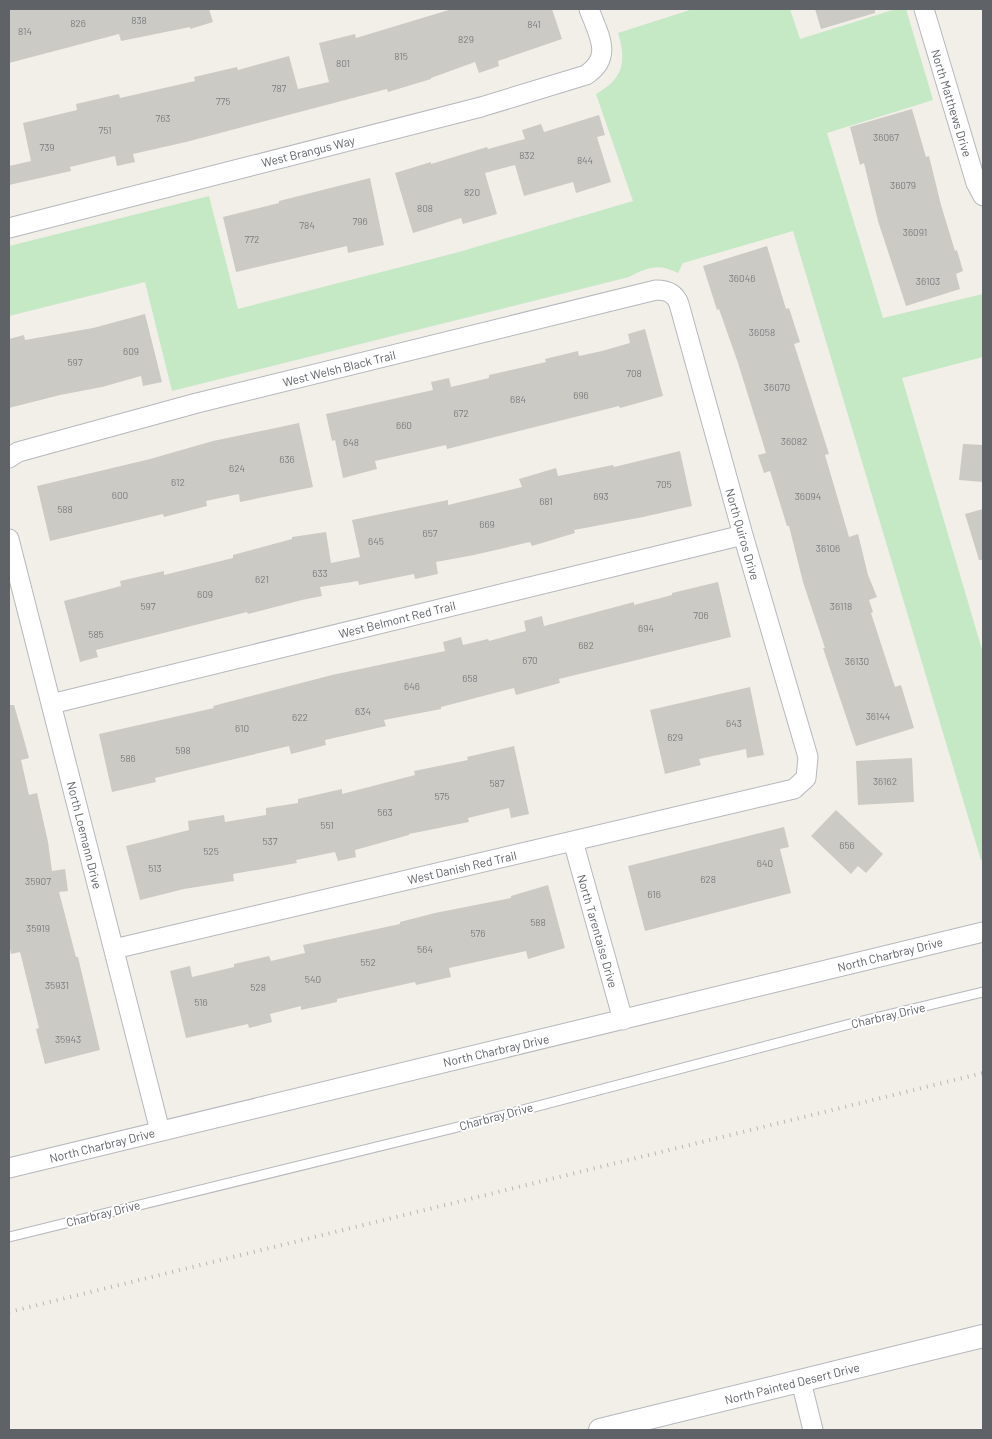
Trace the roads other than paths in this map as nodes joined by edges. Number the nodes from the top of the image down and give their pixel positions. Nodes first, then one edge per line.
1 (589, 9) edge
2 (924, 9) edge
3 (983, 196) edge
4 (9, 228) edge
5 (671, 293) joint
6 (9, 458) edge
7 (743, 535) junction
8 (9, 539) edge
9 (51, 704) junction
10 (806, 778) joint
11 (573, 841) junction
12 (983, 932) edge
13 (114, 949) junction
14 (983, 992) edge
15 (623, 1020) junction
16 (160, 1131) junction
17 (9, 1168) edge
18 (9, 1237) edge
19 (983, 1336) edge
20 (801, 1381) junction
21 (600, 1430) edge
22 (813, 1430) edge

1 - 4 street, West Brangus Way
2 - 3 street, North Matthews Drive
5 - 6 street, West Welsh Black Trail
5 - 7 street, North Quiros Drive
7 - 9 street, West Belmont Red Trail
7 - 10 street, North Quiros Drive
8 - 9 street, North Loemann Drive
9 - 13 street, North Loemann Drive
10 - 11 street, West Danish Red Trail
11 - 13 street, West Danish Red Trail
11 - 15 street, North Tarentaise Drive
12 - 15 street, North Charbray Drive
13 - 16 street, North Loemann Drive
14 - 18 lane, Charbray Drive
15 - 16 street, North Charbray Drive
16 - 17 street, North Charbray Drive
19 - 20 street, North Painted Desert Drive
20 - 21 street, North Painted Desert Drive
20 - 22 street

